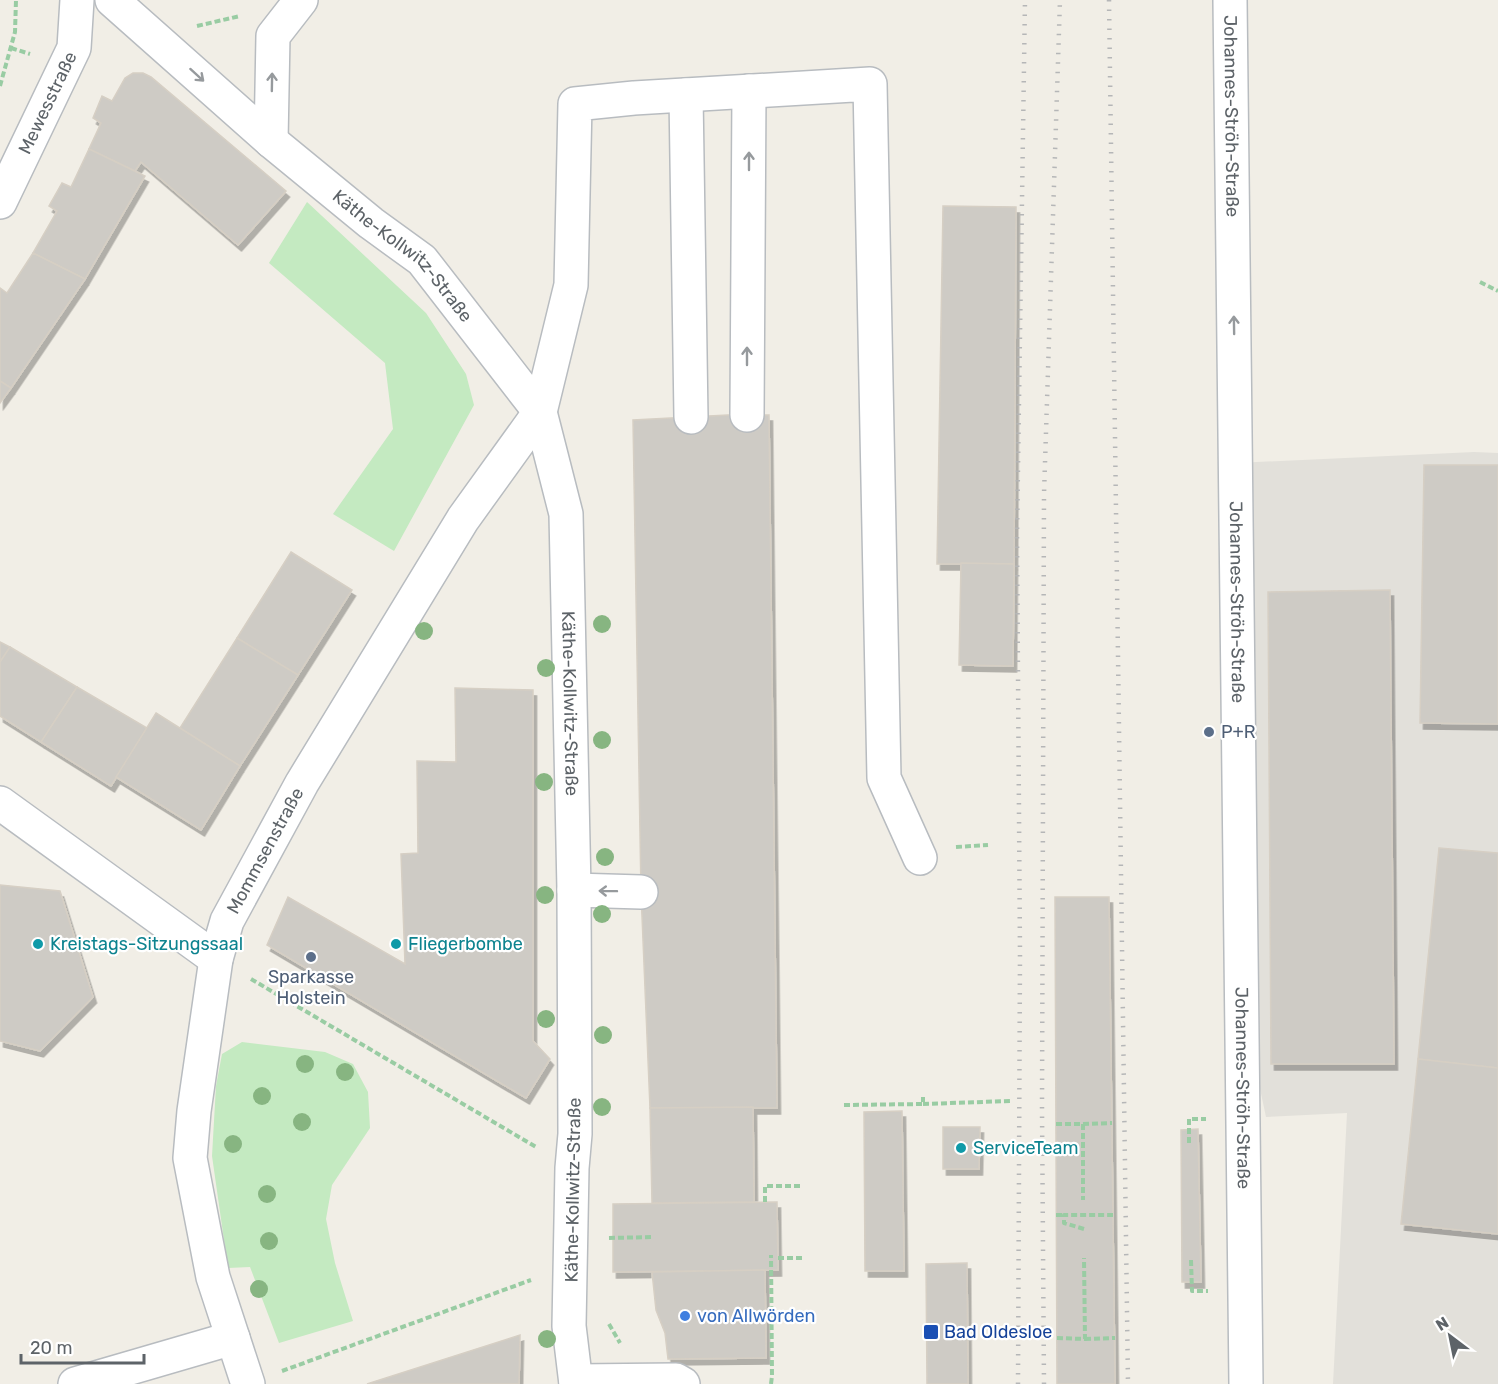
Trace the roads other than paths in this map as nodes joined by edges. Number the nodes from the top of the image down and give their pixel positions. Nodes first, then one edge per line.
1 (78, 0) edge
2 (112, 0) edge
3 (301, 0) edge
4 (1230, 0) edge
5 (749, 91) junction
6 (686, 95) junction
7 (271, 141) junction
8 (0, 202) edge
9 (540, 412) junction
10 (747, 415) dead end
11 (691, 417) dead end
12 (0, 803) edge
13 (920, 858) dead end
14 (574, 890) junction
15 (641, 892) dead end
16 (216, 959) junction
17 (233, 1338) junction
18 (576, 1382) edge
19 (678, 1383) edge
20 (75, 1384) edge
21 (248, 1384) edge
22 (1246, 1384) edge

1 - 8 street, Mewesstraße
2 -> 7 street, Käthe-Kollwitz-Straße
7 -> 3 street
22 -> 4 street, Johannes-Ströh-Straße
5 - 6 street
10 -> 5 street
5 - 13 street
6 - 9 street
6 - 11 street
7 - 9 street, Käthe-Kollwitz-Straße
9 - 14 street, Käthe-Kollwitz-Straße
9 - 16 street, Mommsenstraße
12 - 16 street
15 -> 14 street
14 - 18 street, Käthe-Kollwitz-Straße
16 - 17 street, Mommsenstraße
17 - 20 street
17 - 21 street, Mommsenstraße
18 - 19 street

